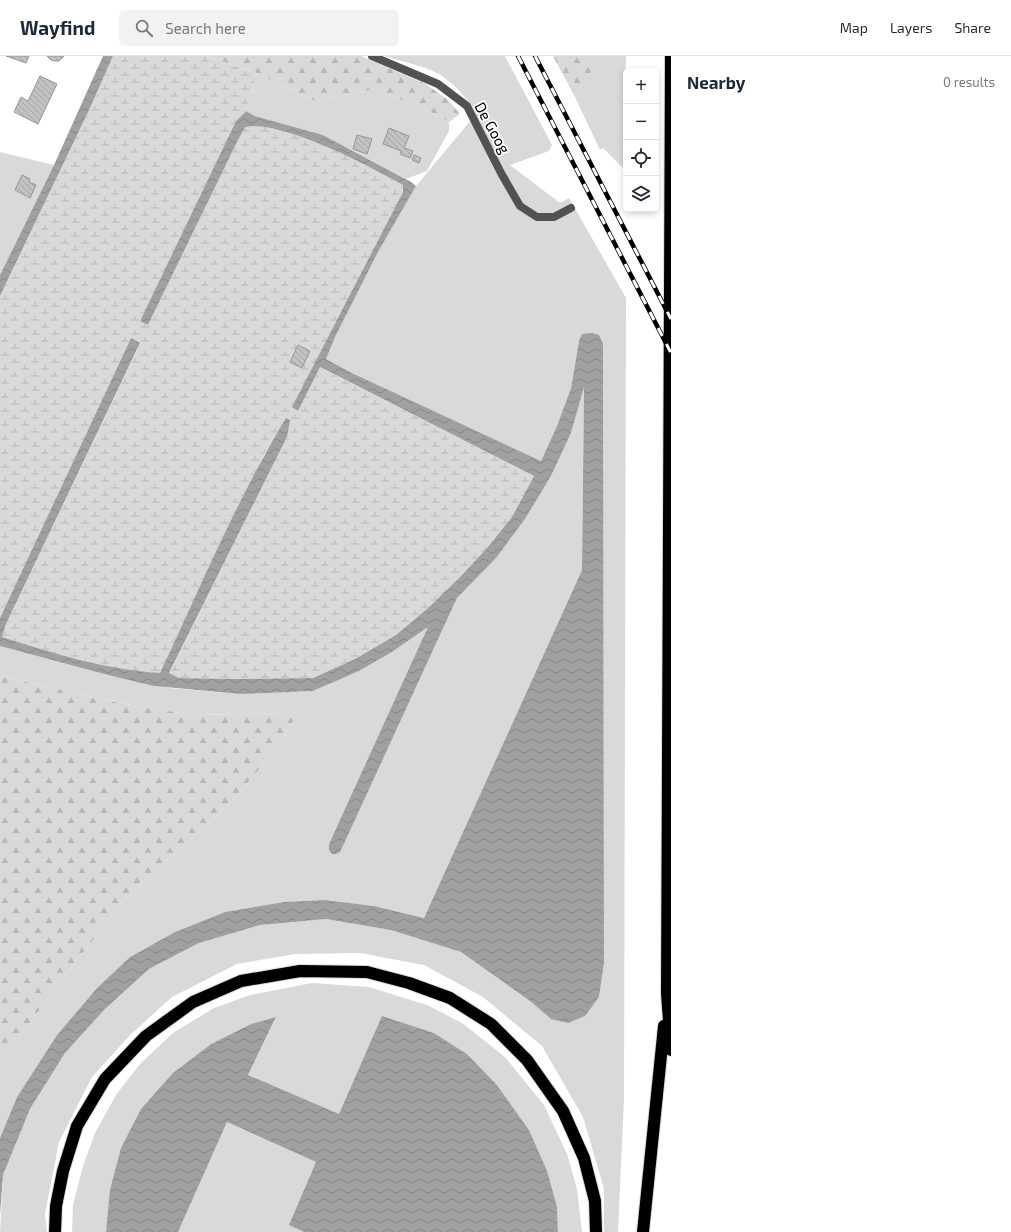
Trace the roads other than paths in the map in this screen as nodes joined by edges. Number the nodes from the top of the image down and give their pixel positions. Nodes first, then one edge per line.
1 (372, 56) edge
2 (670, 56) edge
3 (571, 208) dead end
4 (667, 993) junction
5 (671, 1050) edge
6 (55, 1232) edge
7 (596, 1232) edge
8 (643, 1232) edge

1 - 3 lane, De Goog
2 - 4 highway
4 - 5 highway
4 - 8 highway
6 - 7 highway

